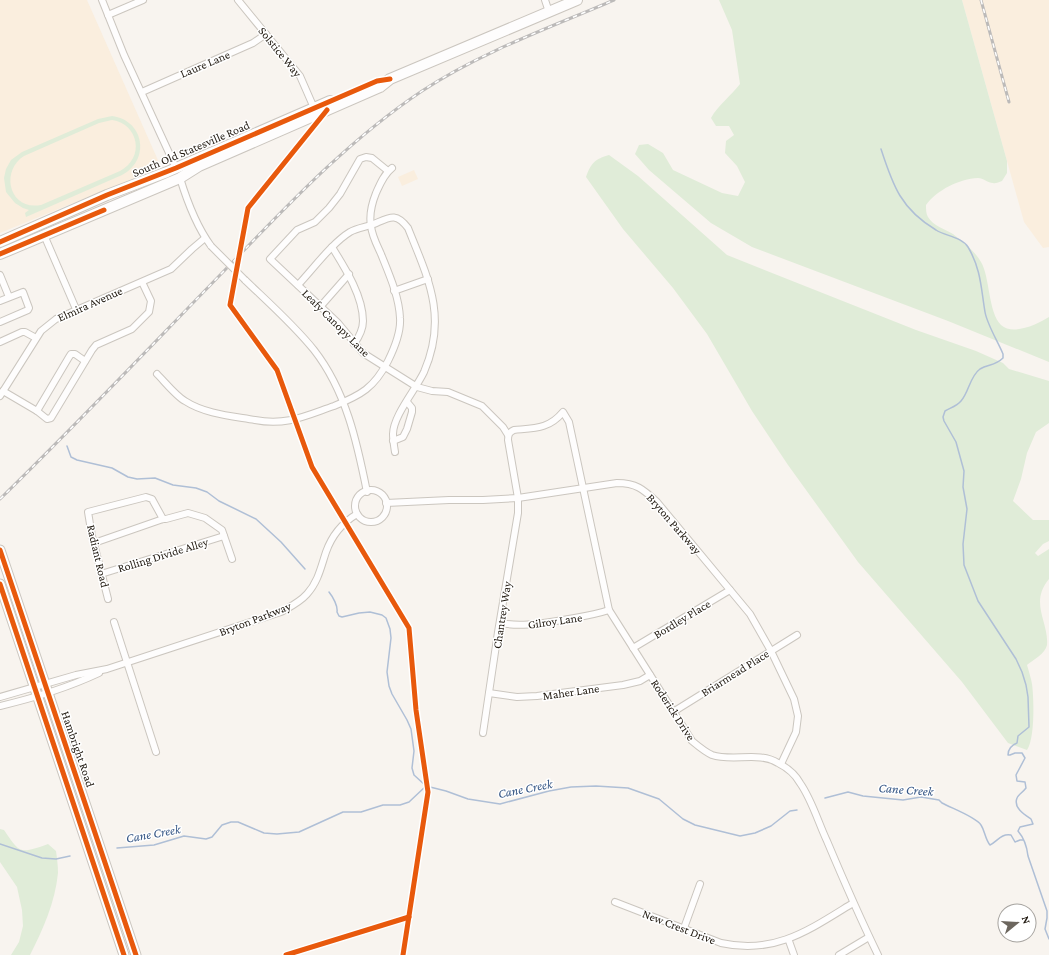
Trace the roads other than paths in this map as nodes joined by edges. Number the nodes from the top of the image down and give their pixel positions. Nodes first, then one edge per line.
1 (102, 0) edge
2 (143, 0) edge
3 (238, 0) edge
4 (545, 0) edge
5 (577, 0) edge
6 (549, 12) junction
7 (108, 15) junction
8 (266, 34) junction
9 (390, 79) junction
10 (142, 92) junction
11 (314, 108) junction
12 (242, 139) junction
13 (176, 168) junction
14 (180, 178) junction
15 (129, 200) junction
16 (370, 225) junction
17 (44, 235) junction
18 (205, 238) junction
19 (0, 242) edge
20 (332, 248) junction
21 (0, 254) edge
22 (349, 274) junction
23 (0, 275) edge
24 (428, 279) junction
25 (142, 282) junction
26 (298, 285) junction
27 (394, 291) junction
28 (9, 297) junction
29 (0, 301) edge
30 (320, 307) junction
31 (76, 309) junction
32 (0, 322) edge
33 (36, 338) junction
34 (0, 342) edge
35 (354, 344) junction
36 (85, 361) junction
37 (385, 367) junction
38 (157, 374) dead end
39 (417, 387) junction
40 (2, 394) edge
41 (344, 402) junction
42 (407, 402) junction
43 (37, 411) junction
44 (508, 435) junction
45 (393, 441) junction
46 (395, 452) dead end
47 (584, 488) junction
48 (366, 492) junction
49 (518, 498) junction
50 (386, 503) junction
51 (357, 514) junction
52 (163, 519) junction
53 (224, 536) junction
54 (94, 543) junction
55 (0, 550) edge
56 (232, 558) dead end
57 (102, 574) junction
58 (0, 584) edge
59 (730, 590) junction
60 (108, 600) dead end
61 (609, 610) junction
62 (114, 622) dead end
63 (500, 623) junction
64 (797, 634) dead end
65 (633, 648) junction
66 (770, 650) junction
67 (127, 663) junction
68 (650, 675) junction
69 (47, 688) junction
70 (36, 692) junction
71 (489, 693) junction
72 (0, 697) edge
73 (0, 706) edge
74 (673, 712) junction
75 (483, 733) dead end
76 (156, 752) dead end
77 (781, 764) junction
78 (700, 884) dead end
79 (615, 902) dead end
80 (853, 903) junction
81 (684, 928) junction
82 (869, 938) junction
83 (789, 941) junction
84 (124, 955) edge
85 (136, 955) edge
86 (794, 955) edge
87 (839, 955) edge
88 (878, 955) edge

1 - 7 street
2 - 7 street
3 - 8 street, Solstice Way
4 - 6 street
5 - 6 main road, South Old Statesville Road
6 - 9 main road, South Old Statesville Road
7 - 10 street
8 - 10 street, Laure Lane
8 - 11 street, Solstice Way
9 - 11 main road, South Old Statesville Road
9 - 14 main road, South Old Statesville Road
10 - 13 street
11 - 12 main road, South Old Statesville Road
12 - 13 main road, South Old Statesville Road
12 - 14 main road
13 - 15 main road
13 - 19 main road, South Old Statesville Road
14 - 15 main road, South Old Statesville Road
14 - 18 street
15 - 17 main road, South Old Statesville Road
16 - 20 street
16 - 24 street
16 - 26 street, Leafy Canopy Lane
16 - 27 street
17 - 21 main road, South Old Statesville Road
17 - 31 street
18 - 25 street, Elmira Avenue
18 - 41 street, bridge
20 - 22 street
20 - 26 street
22 - 30 street
22 - 35 street
23 - 28 street
24 - 27 street
24 - 39 street
25 - 31 street, Elmira Avenue
25 - 36 street
26 - 30 street, Leafy Canopy Lane
27 - 37 street
28 - 29 street
28 - 32 street
30 - 35 street, Leafy Canopy Lane
31 - 33 street, Elmira Avenue
33 - 34 street
33 - 40 street, Elmira Avenue
35 - 37 street, Leafy Canopy Lane
36 - 43 street
36 - 43 street
37 - 39 street, Leafy Canopy Lane
37 - 41 street
38 - 41 street
39 - 42 street
39 - 44 street, Leafy Canopy Lane
40 - 43 street
41 - 48 street
42 - 45 street
42 - 45 street
44 - 47 street, Roderick Drive
44 - 49 street, Chantrey Way
45 - 46 street
47 - 49 street, Bryton Parkway
47 - 59 street, Bryton Parkway
47 - 61 street, Roderick Drive
48 - 50 street
48 - 51 street
49 - 50 street, Bryton Parkway
49 - 63 street, Chantrey Way
50 - 51 street
51 - 67 street, Bryton Parkway
52 - 53 street
52 - 54 street
52 - 54 street, Radiant Road
53 - 56 street
53 - 57 street, Rolling Divide Alley
54 - 57 street, Radiant Road
55 - 69 street, Hambright Road
57 - 60 street, Radiant Road
58 - 70 street, Hambright Road
59 - 65 street, Bordley Place
59 - 66 street, Bryton Parkway
61 - 63 street, Gilroy Lane
61 - 65 street, Roderick Drive
62 - 67 street
63 - 71 street, Chantrey Way
64 - 66 street, Briarmead Place
65 - 68 street, Roderick Drive
66 - 74 street, Briarmead Place
66 - 77 street, Bryton Parkway
67 - 69 street, Bryton Parkway
67 - 76 street
68 - 71 street, Maher Lane
68 - 74 street, Roderick Drive
69 - 70 street, Bryton Parkway
69 - 70 street, Bryton Parkway
69 - 85 street, Hambright Road
70 - 72 street
70 - 73 street
70 - 84 street, Hambright Road
71 - 75 street, Chantrey Way
74 - 77 street, Roderick Drive
77 - 80 street, Roderick Drive
78 - 81 street
79 - 81 street, New Crest Drive
80 - 82 street, Roderick Drive
80 - 83 street, New Crest Drive
81 - 83 street, New Crest Drive
82 - 87 street
82 - 88 street, Roderick Drive
83 - 86 street

